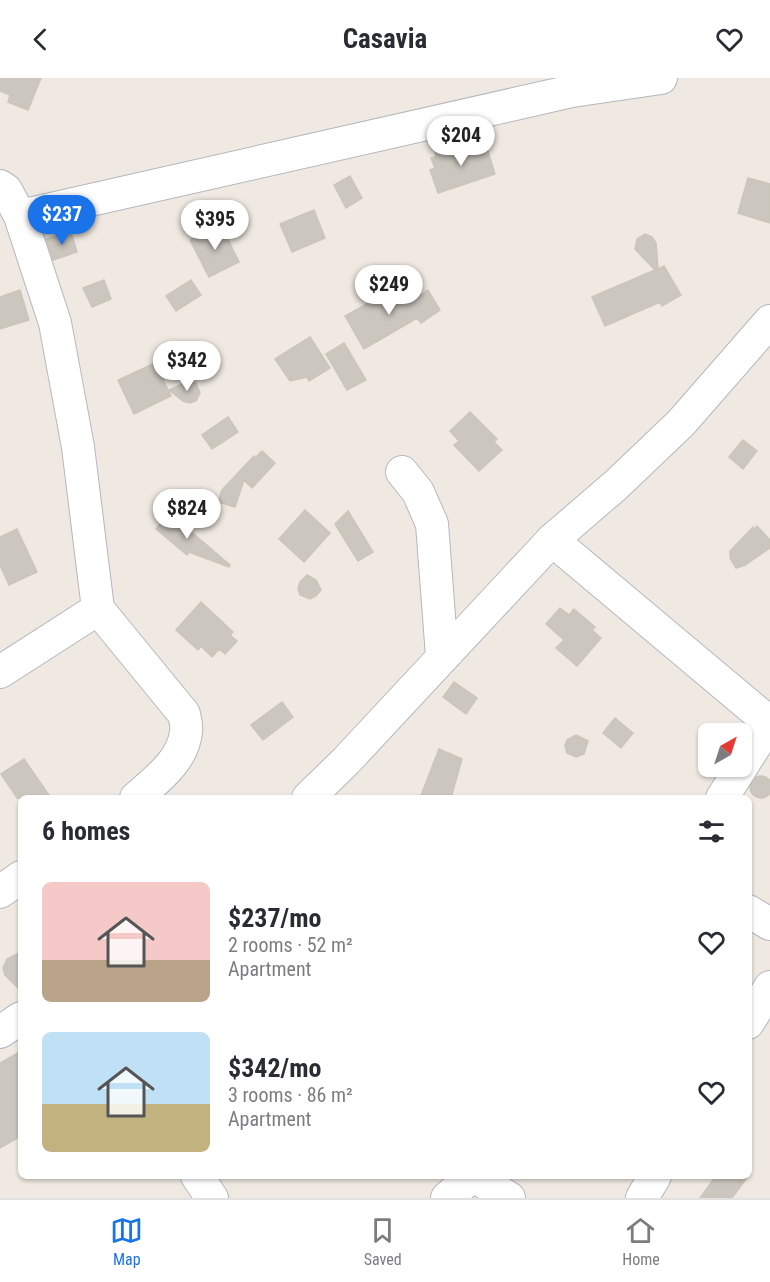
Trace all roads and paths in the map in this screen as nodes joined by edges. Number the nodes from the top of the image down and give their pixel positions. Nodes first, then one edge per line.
1 (662, 78) edge
2 (0, 186) edge
3 (20, 216) junction
4 (770, 321) edge
5 (402, 472) dead end
6 (552, 540) junction
7 (98, 609) junction
8 (442, 656) junction
9 (0, 672) edge
10 (770, 723) edge
11 (139, 795) edge
12 (311, 795) edge
13 (724, 795) edge
14 (18, 879) edge
15 (0, 891) edge
16 (752, 913) edge
17 (770, 924) edge
18 (770, 987) edge
19 (752, 1016) edge
20 (18, 1020) edge
21 (0, 1032) edge
22 (199, 1179) edge
23 (469, 1179) edge
24 (478, 1179) edge
25 (653, 1179) edge
26 (212, 1198) edge
27 (447, 1198) edge
28 (509, 1198) edge
29 (642, 1198) edge

1 - 3 street
2 - 3 street
3 - 7 street
4 - 6 street
5 - 8 street
6 - 8 street
6 - 10 street
7 - 9 street
7 - 11 street
8 - 12 street
10 - 13 street
14 - 15 street
16 - 17 street
18 - 19 street
20 - 21 street
22 - 26 street
23 - 27 street
24 - 28 street
25 - 29 street

